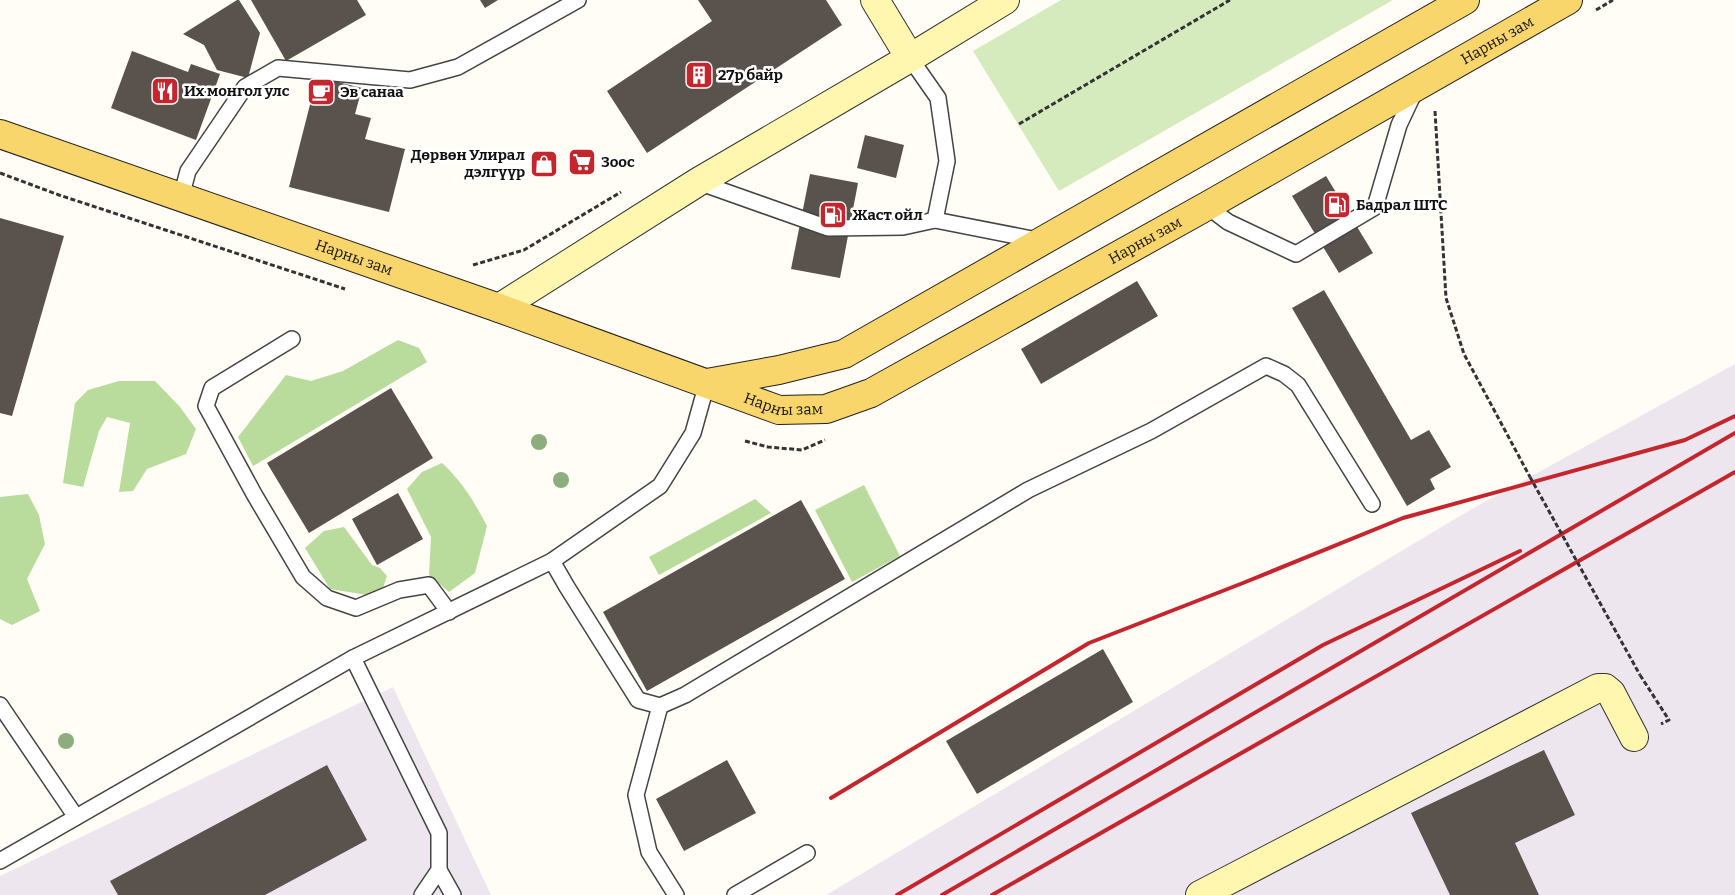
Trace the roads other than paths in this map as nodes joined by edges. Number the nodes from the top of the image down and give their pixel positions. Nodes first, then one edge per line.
1 (578, 0) edge
2 (875, 0) edge
3 (1005, 0) edge
4 (1465, 0) edge
5 (1568, 0) edge
6 (910, 58) junction
7 (1426, 95) junction
8 (0, 134) edge
9 (698, 182) junction
10 (181, 197) junction
11 (1207, 206) junction
12 (935, 220) junction
13 (1042, 240) junction
14 (499, 308) junction
15 (292, 339) dead end
16 (708, 383) junction
17 (1372, 504) dead end
18 (552, 561) junction
19 (449, 612) junction
20 (353, 658) junction
21 (0, 705) edge
22 (660, 706) junction
23 (1634, 737) dead end
24 (76, 817) junction
25 (807, 853) dead end
26 (0, 861) edge
27 (439, 870) junction
28 (422, 895) edge
29 (453, 895) edge
30 (676, 895) edge
31 (735, 895) edge
32 (1200, 895) edge

1 - 10 lane
2 - 6 street
3 - 6 street
4 - 13 main road, Нарны зам
5 - 7 main road, Нарны зам
6 - 9 street
6 - 12 lane
7 - 11 main road, Нарны зам
7 - 11 lane
8 - 10 main road, Нарны зам
9 - 12 lane
9 - 14 street
10 - 14 main road, Нарны зам
11 - 16 main road, Нарны зам
12 - 13 lane
13 - 16 main road, Нарны зам
14 - 16 main road, Нарны зам
15 - 19 lane
16 - 18 lane
17 - 22 lane
18 - 19 lane
18 - 22 lane
19 - 20 lane
20 - 24 lane
20 - 27 lane
21 - 24 lane
22 - 30 lane
23 - 32 street
24 - 26 lane
25 - 31 lane
27 - 28 lane
27 - 29 lane

